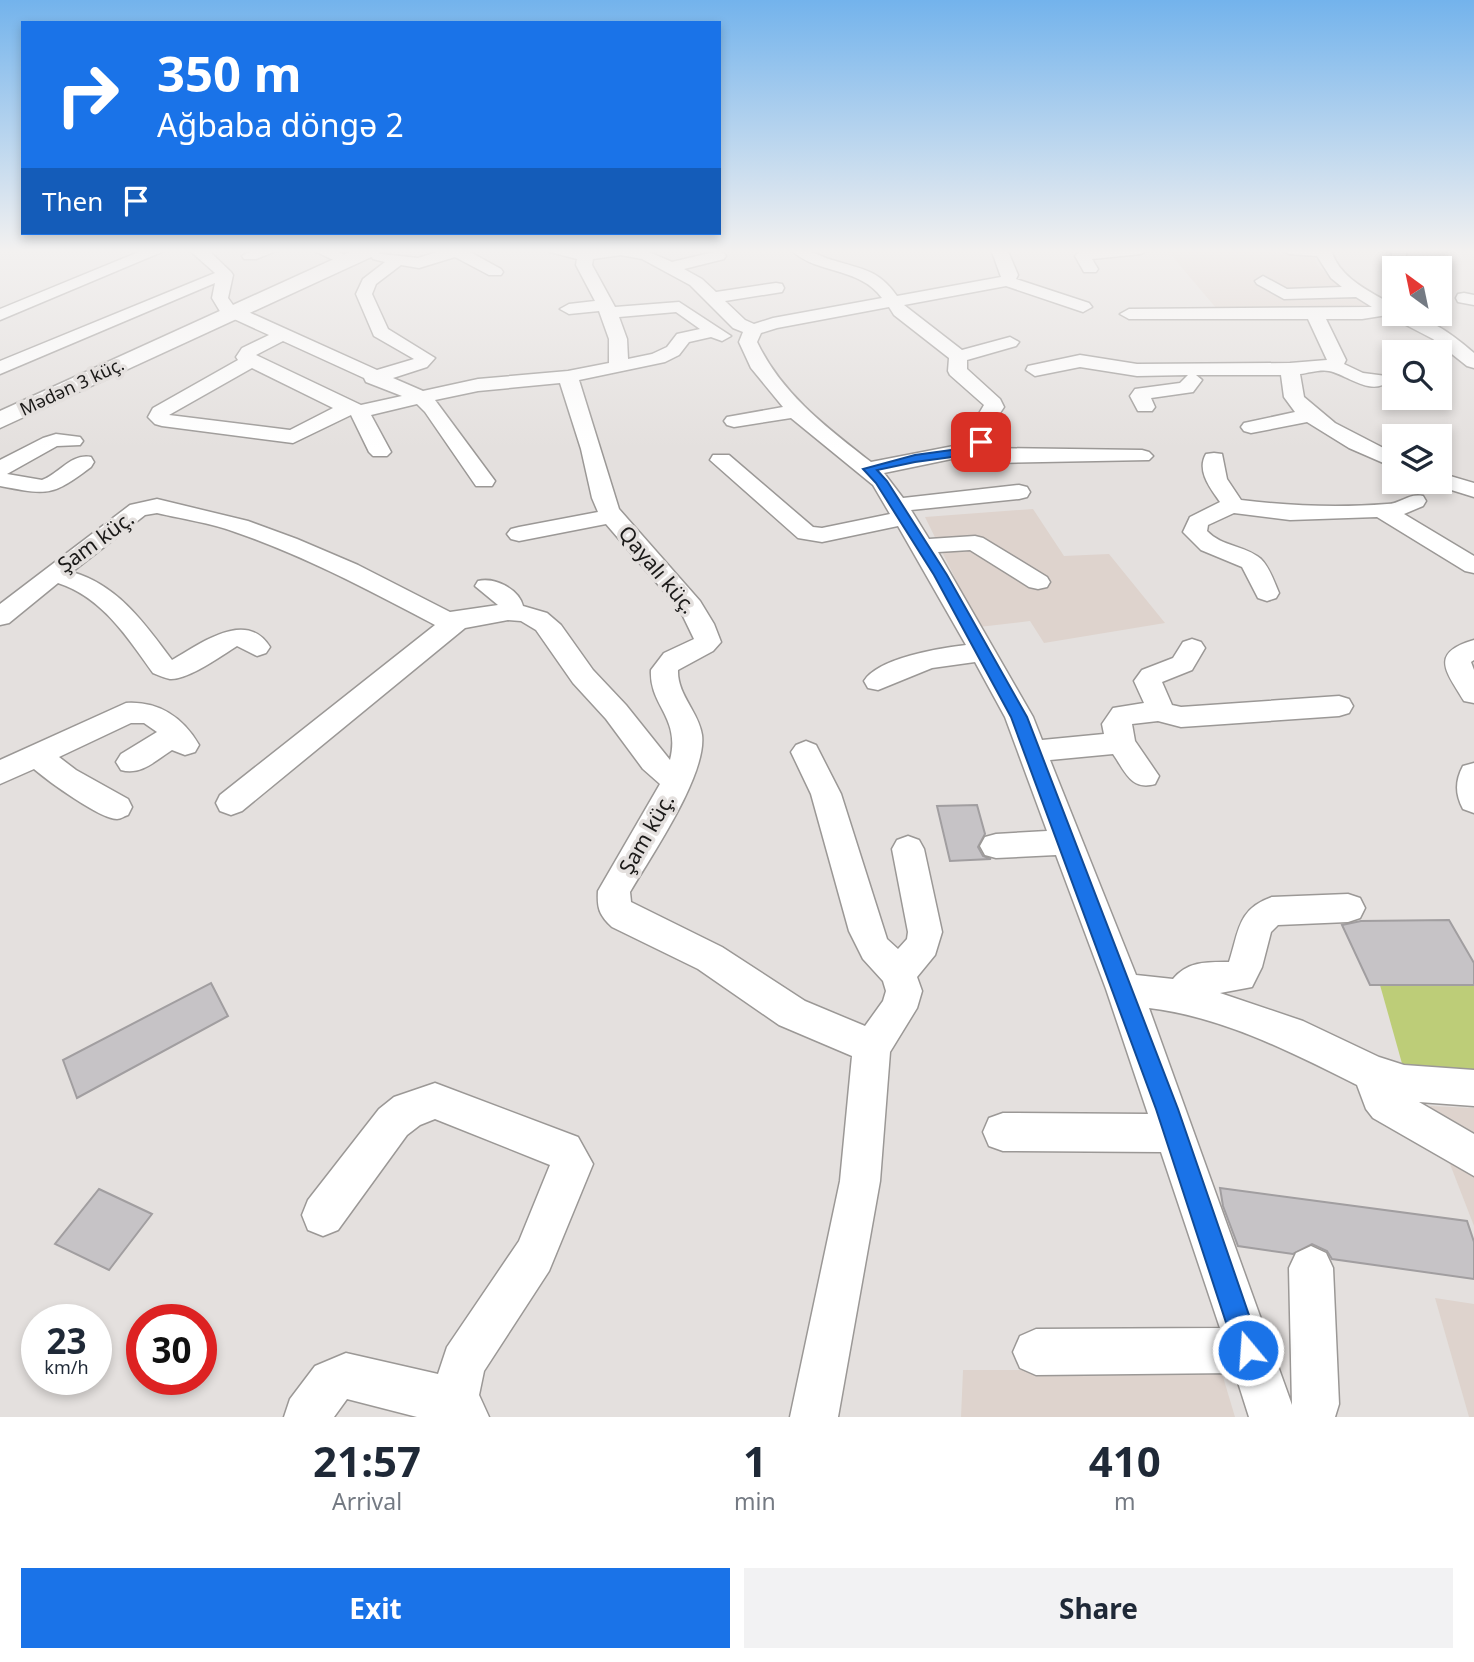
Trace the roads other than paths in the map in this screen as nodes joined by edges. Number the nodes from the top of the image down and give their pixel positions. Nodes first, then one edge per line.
1 (124, 315) edge
2 (230, 315) edge
3 (240, 315) edge
4 (373, 315) edge
5 (609, 315) edge
6 (694, 315) edge
7 (730, 315) edge
8 (818, 315) edge
9 (904, 315) edge
10 (1315, 315) edge
11 (1420, 326) edge
12 (714, 331) junction
13 (284, 334) junction
14 (751, 336) junction
15 (1010, 342) dead end
16 (958, 357) junction
17 (252, 360) junction
18 (1474, 362) edge
19 (618, 365) junction
20 (1332, 365) junction
21 (0, 368) edge
22 (1290, 369) junction
23 (1035, 370) dead end
24 (1187, 371) junction
25 (568, 377) junction
26 (373, 378) junction
27 (1379, 380) dead end
28 (419, 397) junction
29 (1145, 407) dead end
30 (354, 410) junction
31 (796, 411) junction
32 (1312, 415) junction
33 (0, 421) edge
34 (734, 421) dead end
35 (1251, 427) dead end
36 (73, 442) dead end
37 (970, 451) junction
38 (380, 452) dead end
39 (1142, 456) dead end
40 (1382, 457) edge
41 (1214, 459) dead end
42 (721, 460) dead end
43 (83, 463) dead end
44 (0, 469) edge
45 (869, 469) junction
46 (0, 479) edge
47 (484, 481) dead end
48 (1452, 483) edge
49 (1474, 490) edge
50 (1019, 492) dead end
51 (1415, 501) dead end
52 (1234, 506) junction
53 (901, 512) junction
54 (1389, 512) junction
55 (612, 516) junction
56 (519, 534) dead end
57 (923, 546) junction
58 (1474, 566) edge
59 (52, 574) junction
60 (1038, 583) dead end
61 (487, 586) dead end
62 (1266, 593) dead end
63 (512, 612) junction
64 (0, 617) edge
65 (456, 622) junction
66 (257, 647) dead end
67 (1192, 648) dead end
68 (1474, 649) edge
69 (982, 652) junction
70 (878, 681) dead end
71 (1474, 694) edge
72 (1339, 706) dead end
73 (1158, 711) junction
74 (1121, 743) junction
75 (1033, 751) junction
76 (806, 752) dead end
77 (36, 755) junction
78 (131, 762) dead end
79 (0, 773) edge
80 (1474, 774) edge
81 (1144, 776) dead end
82 (678, 780) junction
83 (1474, 801) edge
84 (231, 803) dead end
85 (117, 807) dead end
86 (1068, 842) junction
87 (996, 846) dead end
88 (908, 849) dead end
89 (1348, 908) dead end
90 (898, 973) junction
91 (1124, 989) junction
92 (1181, 996) junction
93 (872, 1047) junction
94 (1372, 1073) junction
95 (1474, 1088) edge
96 (1003, 1132) dead end
97 (1176, 1132) junction
98 (1474, 1156) edge
99 (323, 1215) dead end
100 (1311, 1268) dead end
101 (1248, 1350) junction
102 (1036, 1352) dead end
103 (461, 1407) edge
104 (307, 1416) edge
105 (814, 1417) edge
106 (1273, 1417) edge
107 (1311, 1417) edge

1 - 21 street
2 - 33 main road, Mədən 3 küç.
3 - 13 street
4 - 26 street
5 - 19 street
6 - 12 street
7 - 14 street
8 - 14 street
9 - 16 street
10 - 20 street
11 - 18 street
12 - 14 street
12 - 19 street
13 - 17 street
13 - 26 street
14 - 31 street
15 - 16 street
16 - 37 street
17 - 30 street
17 - 30 street
19 - 25 street
20 - 22 street
20 - 27 street
22 - 24 street
22 - 32 street
23 - 24 street
24 - 29 street
25 - 28 street
25 - 55 street, Qayalı küç.
26 - 28 street
28 - 30 street
28 - 47 street
30 - 38 street
31 - 34 street
31 - 45 street
32 - 35 street
32 - 40 street
36 - 44 street
37 - 39 street
37 - 45 street
41 - 52 street
42 - 53 street
43 - 46 street
45 - 53 street
48 - 49 street
50 - 53 street
51 - 54 street
52 - 54 street
52 - 62 street
53 - 57 street
54 - 58 street
55 - 56 street
55 - 82 street, Qayalı küç.
57 - 60 street
57 - 69 street
59 - 64 street, Şam küç.
59 - 65 street, Şam küç.
59 - 66 street
61 - 63 street
63 - 65 street
63 - 82 street, Şam küç.
65 - 84 street
67 - 73 street
68 - 71 street
69 - 70 street
69 - 75 street
72 - 73 street
73 - 74 street
74 - 75 street
74 - 81 street
75 - 86 street
76 - 90 street
77 - 78 street
77 - 79 street
77 - 85 street
80 - 83 street
82 - 93 street, Şam küç.
86 - 87 street
86 - 91 street
88 - 90 street
89 - 92 street
90 - 93 street
91 - 92 street
91 - 97 street
92 - 94 street
93 - 105 street
94 - 95 street
94 - 98 street
96 - 97 street
97 - 101 street
99 - 103 street
100 - 107 street
101 - 102 street
101 - 106 street
103 - 104 street

